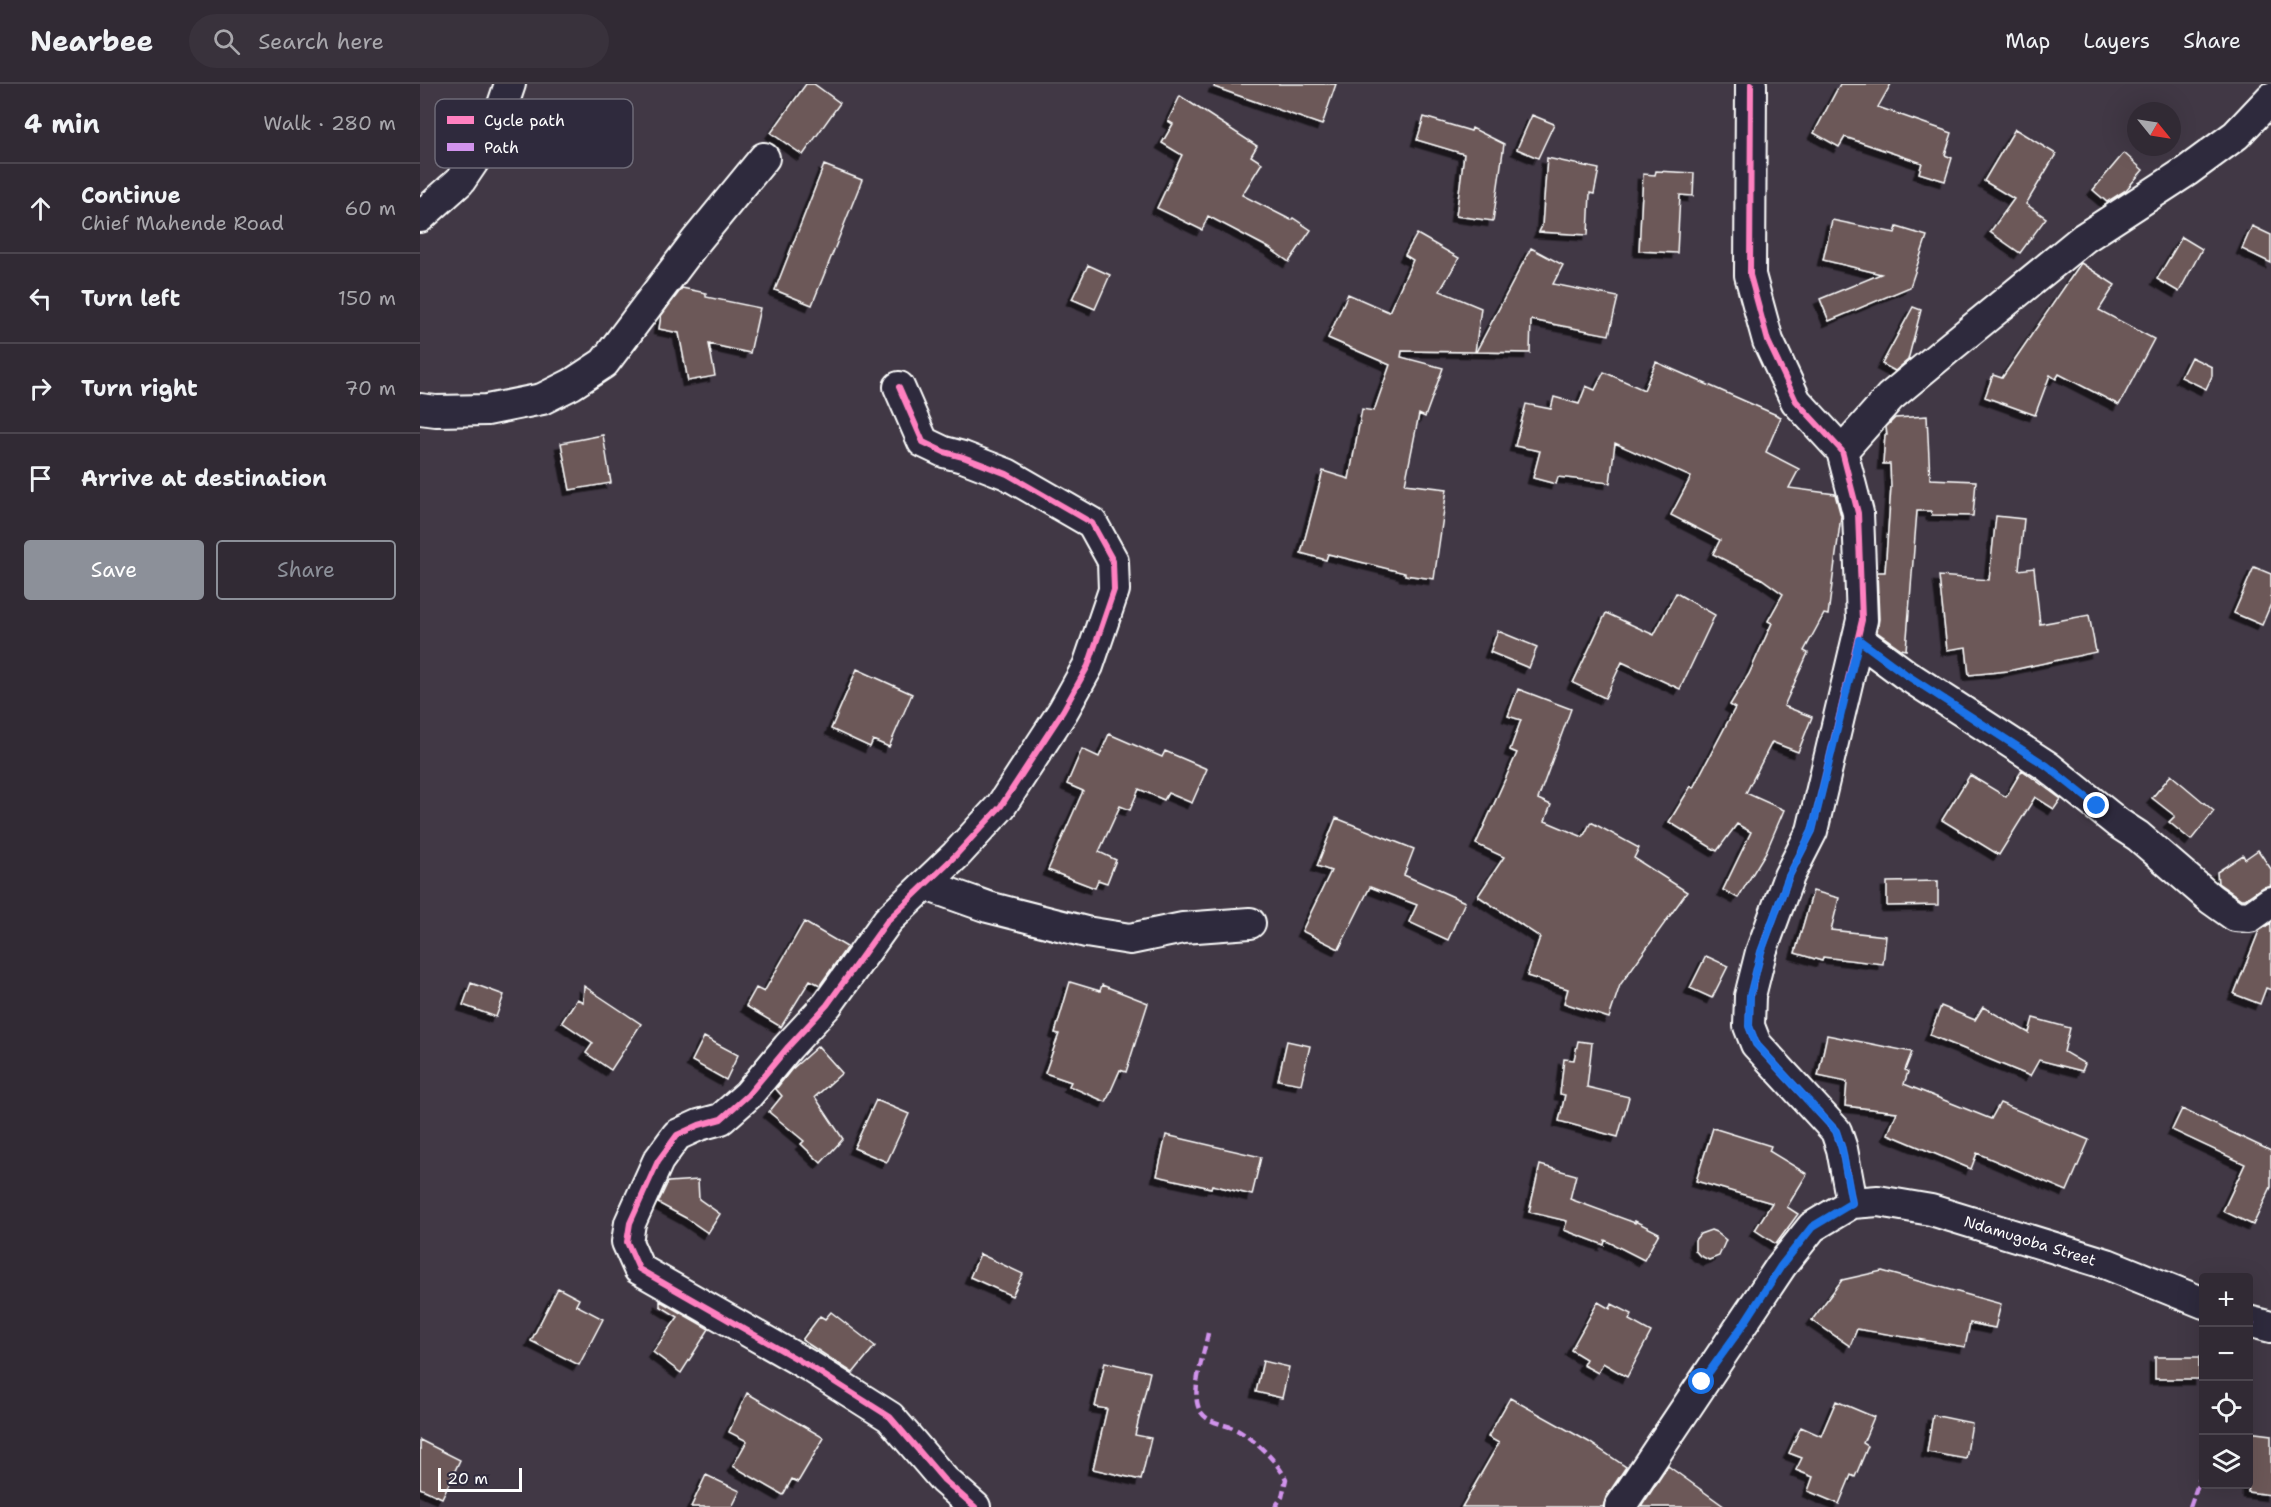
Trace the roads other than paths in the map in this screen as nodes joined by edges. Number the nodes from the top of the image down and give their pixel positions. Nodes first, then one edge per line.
1 (510, 84) edge
2 (1751, 84) edge
3 (2271, 98) edge
4 (505, 99) edge
5 (764, 158) dead end
6 (469, 168) edge
7 (420, 218) edge
8 (899, 387) dead end
9 (420, 409) edge
10 (1842, 451) junction
11 (1859, 640) junction
12 (926, 885) junction
13 (2271, 902) edge
14 (1250, 923) dead end
15 (1852, 1203) junction
16 (2199, 1301) edge
17 (2253, 1322) edge
18 (2271, 1327) edge
19 (975, 1507) edge
20 (1620, 1507) edge

1 - 4 street
2 - 10 street
3 - 10 street
5 - 9 street
6 - 7 street
8 - 12 street
10 - 11 street
11 - 13 street
11 - 15 street
12 - 14 street
12 - 19 street
15 - 16 street, Ndamugoba Street
15 - 20 street
17 - 18 street

